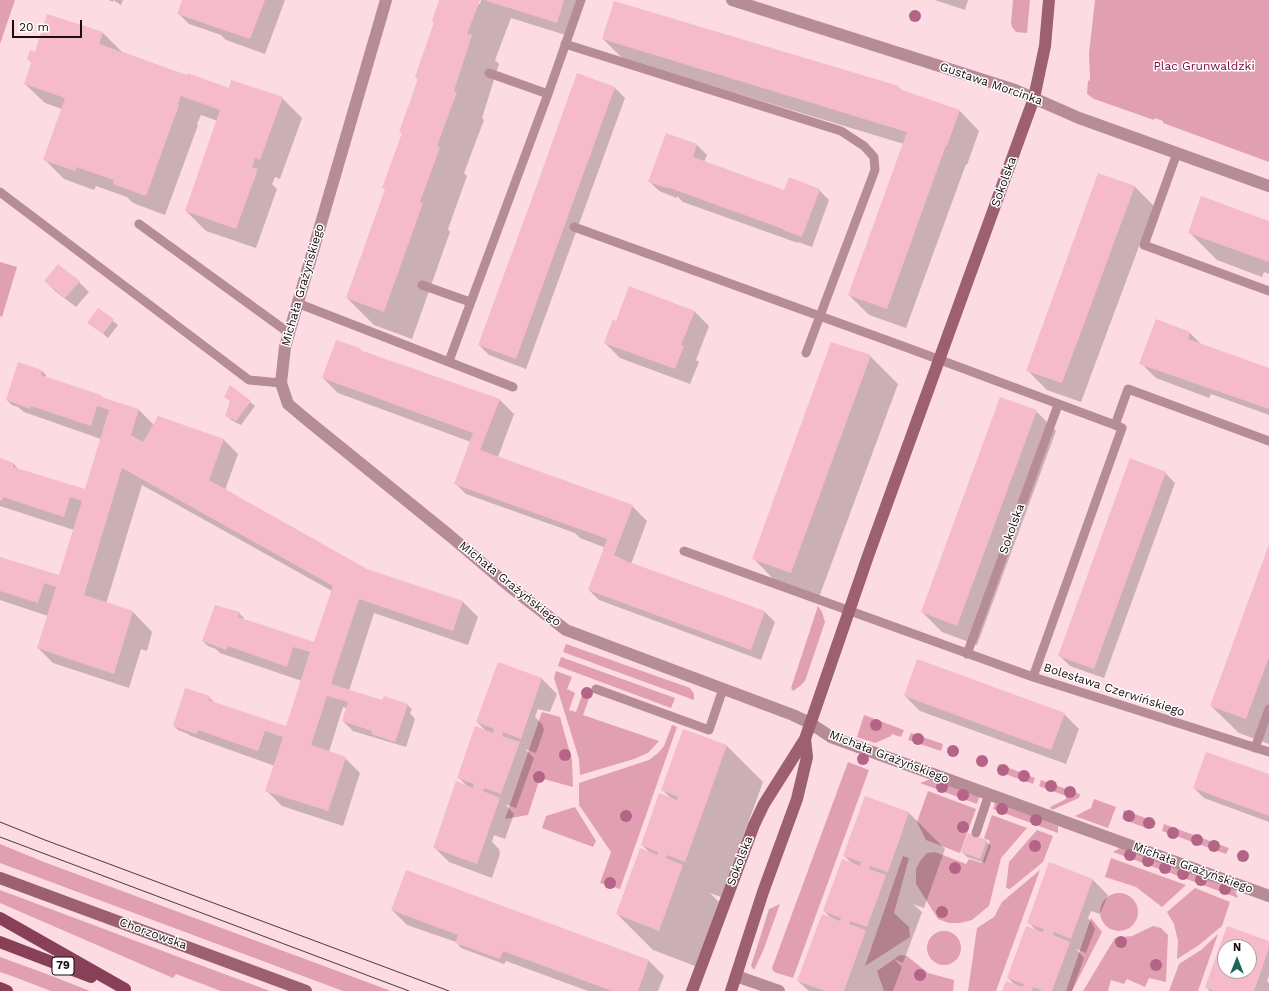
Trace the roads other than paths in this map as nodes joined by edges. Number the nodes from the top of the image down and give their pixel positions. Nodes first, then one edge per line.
1 (386, 0) edge
2 (581, 0) edge
3 (732, 0) edge
4 (1049, 0) edge
5 (755, 4) edge
6 (565, 44) junction
7 (489, 74) dead end
8 (548, 94) junction
9 (1034, 98) junction
10 (1177, 153) junction
11 (1269, 186) edge
12 (0, 192) edge
13 (139, 224) dead end
14 (574, 227) dead end
15 (422, 284) dead end
16 (1269, 291) edge
17 (470, 302) junction
18 (297, 303) junction
19 (820, 316) junction
20 (289, 333) junction
21 (806, 353) dead end
22 (940, 360) junction
23 (449, 361) junction
24 (281, 383) junction
25 (513, 386) dead end
26 (1058, 405) junction
27 (1115, 425) junction
28 (1269, 441) edge
29 (684, 551) dead end
30 (850, 611) junction
31 (967, 654) junction
32 (1032, 677) junction
33 (596, 689) dead end
34 (724, 689) junction
35 (1269, 709) edge
36 (810, 723) junction
37 (805, 739) junction
38 (1255, 748) junction
39 (1269, 752) edge
40 (989, 794) junction
41 (976, 833) dead end
42 (0, 878) edge
43 (1269, 896) edge
44 (0, 918) edge
45 (0, 942) edge
46 (736, 976) junction
47 (0, 988) edge
48 (128, 990) edge
49 (7, 991) edge
50 (306, 991) edge
51 (692, 991) edge
52 (731, 991) edge
53 (780, 991) edge

1 - 18 street, Michała Grażyńskiego
2 - 6 lane
3 - 5 street, Gustawa Morcinka
4 - 9 street, Sokolska
5 - 9 street, Gustawa Morcinka
6 - 8 lane
6 - 19 lane
7 - 8 lane
8 - 17 lane
9 - 10 street, Gustawa Morcinka
9 - 22 street, Sokolska
10 - 11 street, Gustawa Morcinka
10 - 16 lane
12 - 24 lane
13 - 20 lane
14 - 19 lane
15 - 17 lane
17 - 23 lane
18 - 20 street, Michała Grażyńskiego
18 - 23 lane
19 - 21 lane
19 - 22 lane
20 - 24 street, Michała Grażyńskiego
22 - 26 lane
22 - 30 street, Sokolska
23 - 25 lane
24 - 34 street, Michała Grażyńskiego
26 - 27 lane
26 - 31 lane, Sokolska
27 - 28 lane
27 - 32 lane
29 - 30 lane
30 - 31 lane
30 - 36 street, Sokolska
31 - 32 lane, Bolesława Czerwińskiego
32 - 38 lane, Bolesława Czerwińskiego
33 - 34 lane
34 - 36 street, Michała Grażyńskiego
35 - 38 lane
36 - 37 street, Sokolska
36 - 40 street, Michała Grażyńskiego
37 - 46 street, Sokolska
37 - 51 street, Sokolska
38 - 39 lane, Bolesława Czerwińskiego
40 - 41 lane
40 - 43 street, Michała Grażyńskiego
42 - 50 street, Chorzowska
44 - 48 main road
45 - 48 main road, 79
46 - 52 street, Sokolska
46 - 53 street
47 - 49 main road

